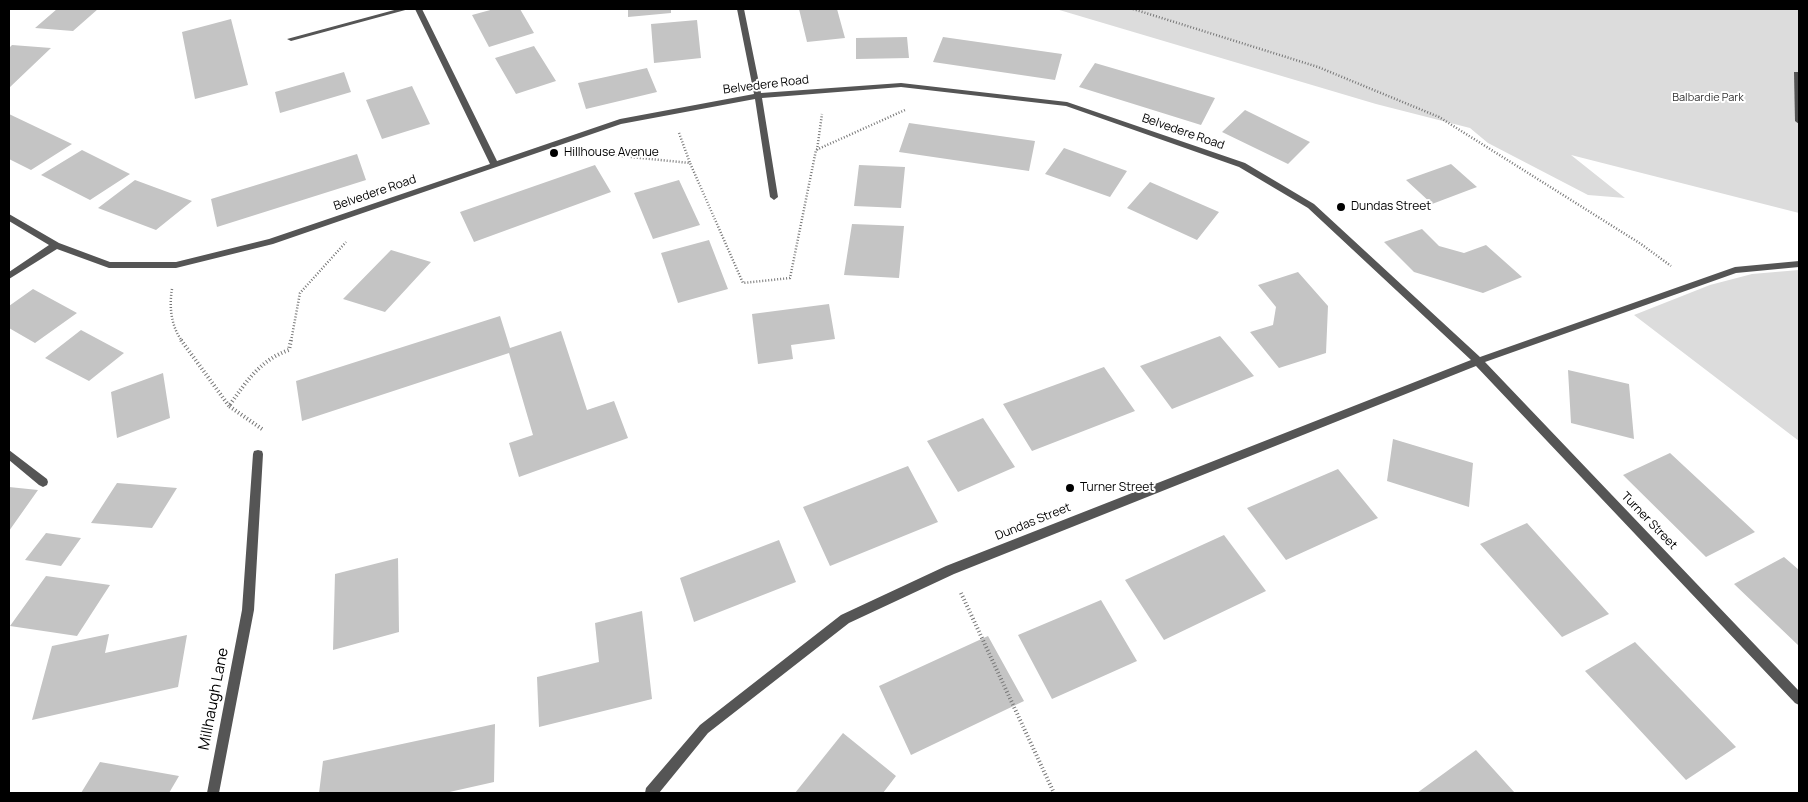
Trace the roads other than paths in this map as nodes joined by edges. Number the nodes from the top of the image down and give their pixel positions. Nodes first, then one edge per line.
1 (405, 9) edge
2 (418, 9) edge
3 (740, 9) edge
4 (291, 38) dead end
5 (1799, 74) edge
6 (758, 96) junction
7 (1799, 121) edge
8 (495, 166) junction
9 (774, 197) dead end
10 (9, 217) edge
11 (56, 245) junction
12 (1799, 264) edge
13 (9, 276) edge
14 (1478, 362) junction
15 (9, 454) edge
16 (258, 454) road end
17 (43, 482) dead end
18 (1799, 700) edge
19 (213, 793) edge
20 (651, 793) edge

1 - 4 street
2 - 8 street
3 - 6 street
5 - 7 street
6 - 8 street, Belvedere Road
6 - 9 street
6 - 14 street, Belvedere Road
8 - 11 street, Belvedere Road
10 - 11 street, Belvedere Road
11 - 13 street
12 - 14 street, Dundas Street
14 - 18 street, Turner Street
14 - 20 street, Dundas Street
15 - 17 street
16 - 19 street, Millhaugh Lane

